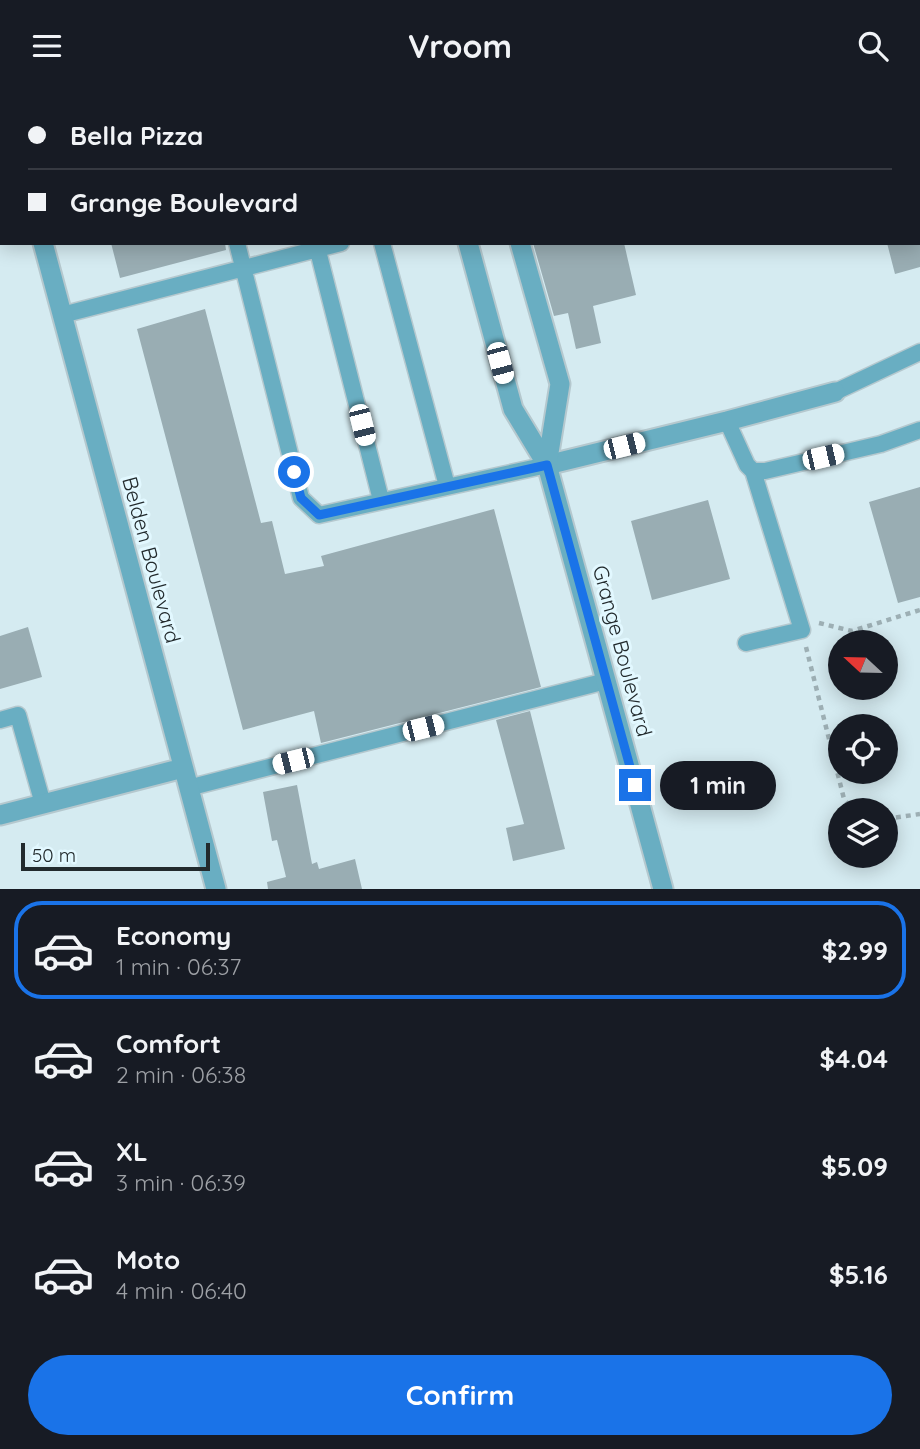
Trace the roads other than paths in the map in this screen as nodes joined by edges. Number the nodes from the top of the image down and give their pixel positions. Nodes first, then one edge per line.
1 (44, 245) edge
2 (238, 245) edge
3 (383, 245) edge
4 (469, 245) edge
5 (521, 245) edge
6 (317, 246) edge
7 (244, 268) junction
8 (62, 315) junction
9 (920, 352) edge
10 (835, 392) joint
11 (727, 421) junction
12 (920, 430) edge
13 (547, 465) junction
14 (753, 471) junction
15 (447, 486) junction
16 (381, 501) junction
17 (746, 643) dead end
18 (606, 681) junction
19 (0, 720) edge
20 (183, 768) junction
21 (188, 788) junction
22 (43, 804) junction
23 (0, 815) edge
24 (216, 889) edge
25 (663, 889) edge

1 - 8 street, Belden Boulevard
2 - 7 lane
3 - 15 lane
4 - 13 street, Grange Boulevard
5 - 13 street, Grange Boulevard
6 - 7 lane
6 - 16 lane
7 - 8 lane
7 - 16 lane
8 - 20 street, Belden Boulevard
9 - 10 lane
10 - 11 street
11 - 13 street
11 - 14 lane
12 - 14 lane
13 - 15 lane
13 - 18 street, Grange Boulevard
14 - 17 lane
15 - 16 lane
18 - 21 lane
18 - 25 street, Grange Boulevard
19 - 22 lane
20 - 21 street, Belden Boulevard
20 - 22 street
21 - 24 street, Belden Boulevard
22 - 23 street

